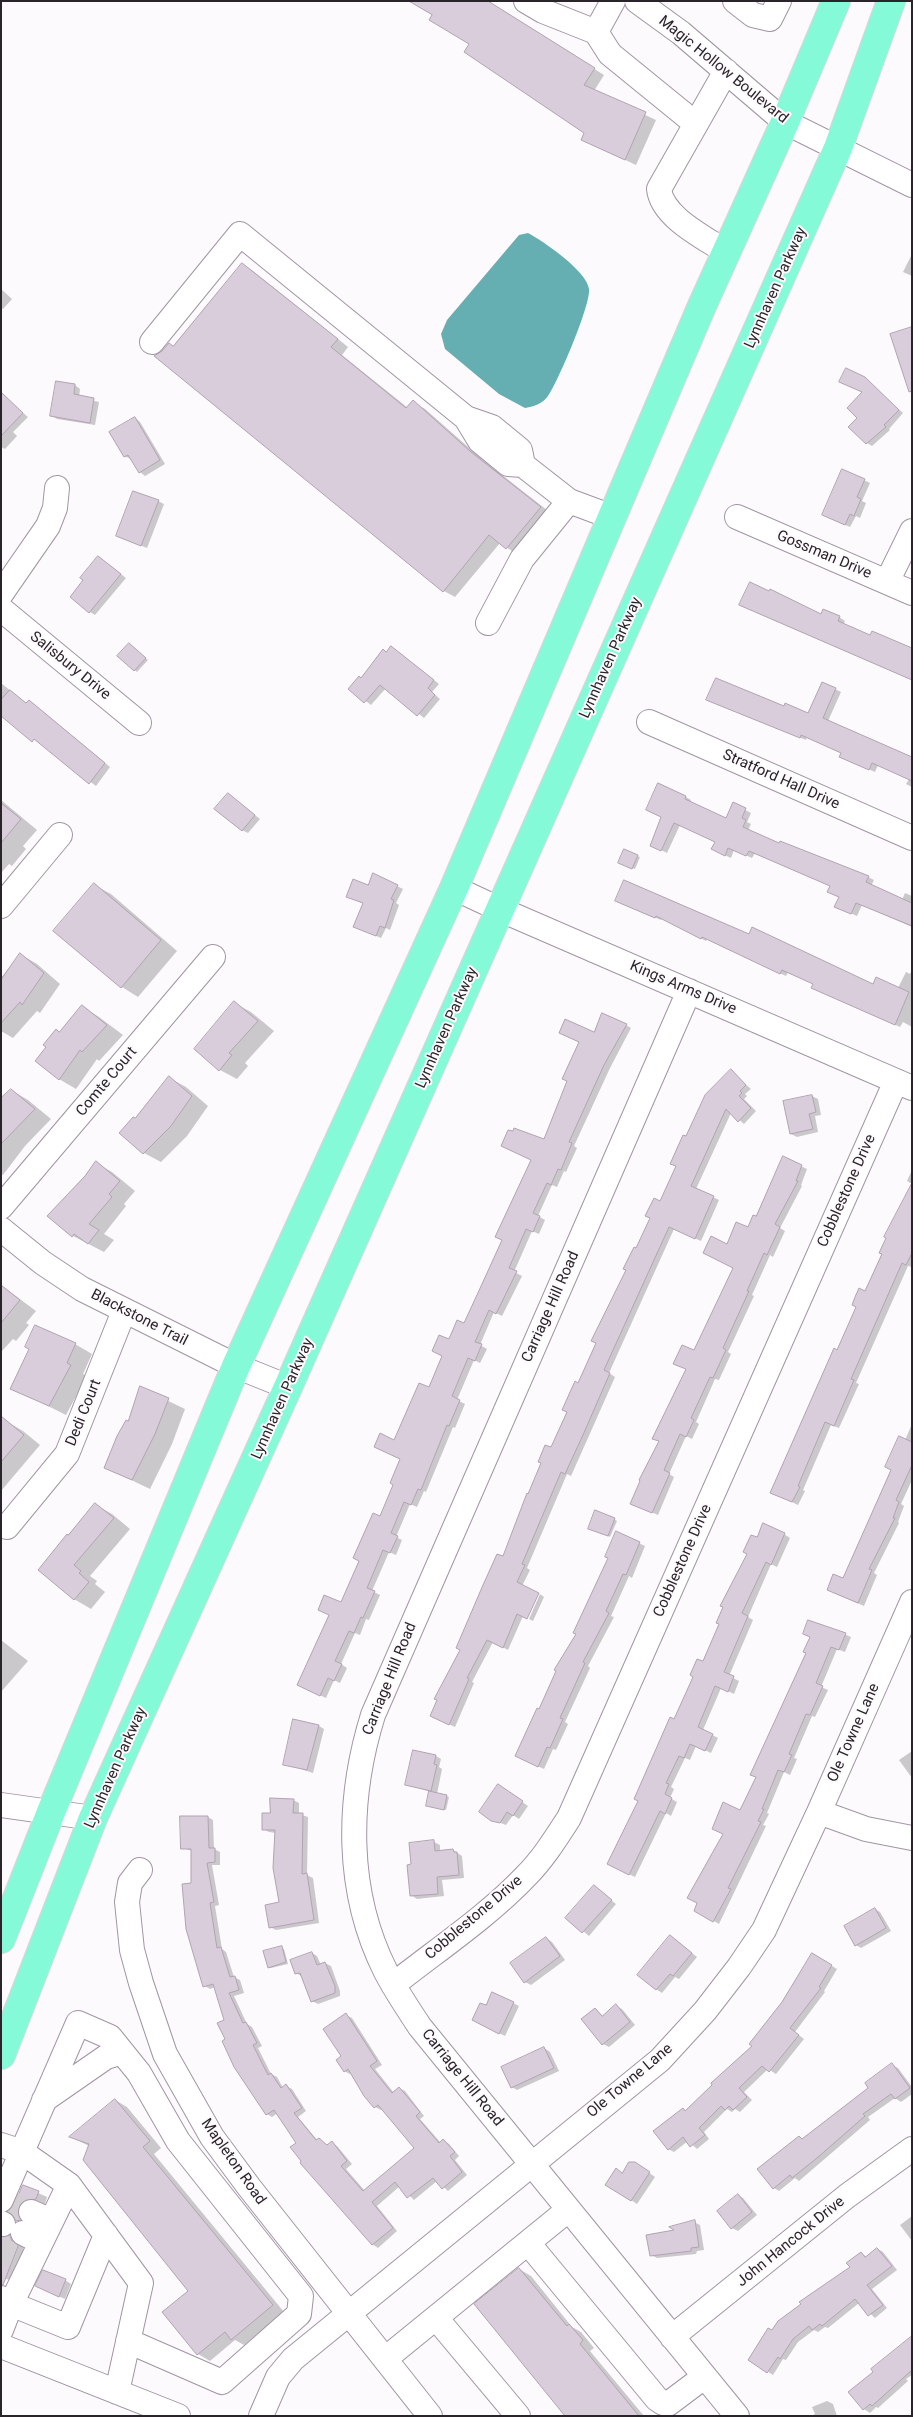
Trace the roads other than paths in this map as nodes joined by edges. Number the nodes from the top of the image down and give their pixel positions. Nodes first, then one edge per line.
1 (526, 1) edge
2 (613, 1) edge
3 (637, 1) edge
4 (735, 1) edge
5 (779, 1) edge
6 (836, 1) edge
7 (891, 1) edge
8 (666, 10) edge
9 (596, 32) junction
10 (726, 71) junction
11 (785, 122) junction
12 (696, 124) junction
13 (838, 148) junction
14 (912, 185) edge
15 (726, 252) junction
16 (152, 342) dead end
17 (57, 488) dead end
18 (569, 502) junction
19 (612, 517) junction
20 (737, 517) dead end
21 (912, 530) edge
22 (887, 582) junction
23 (912, 593) edge
24 (1, 594) edge
25 (1, 609) edge
26 (488, 623) dead end
27 (649, 722) dead end
28 (139, 723) dead end
29 (60, 835) dead end
30 (912, 838) edge
31 (454, 888) junction
32 (1, 906) edge
33 (499, 909) junction
34 (213, 957) dead end
35 (688, 991) junction
36 (904, 1085) edge
37 (1, 1207) edge
38 (1, 1228) edge
39 (124, 1311) junction
40 (236, 1366) junction
41 (288, 1388) junction
42 (7, 1527) dead end
43 (912, 1602) edge
44 (1, 1805) edge
45 (51, 1812) junction
46 (819, 1812) junction
47 (93, 1818) junction
48 (912, 1838) edge
49 (140, 1870) dead end
50 (1, 1939) edge
51 (393, 1985) junction
52 (122, 2052) junction
53 (1, 2055) edge
54 (44, 2100) junction
55 (11, 2148) edge
56 (912, 2149) edge
57 (530, 2164) junction
58 (69, 2185) junction
59 (568, 2210) junction
60 (19, 2225) edge
61 (106, 2235) junction
62 (528, 2243) junction
63 (6, 2301) edge
64 (348, 2313) junction
65 (436, 2318) junction
66 (1, 2330) edge
67 (672, 2337) junction
68 (128, 2341) junction
69 (1, 2346) edge
70 (385, 2359) junction
71 (704, 2377) junction
72 (117, 2392) junction
73 (139, 2408) edge
74 (178, 2416) edge
75 (261, 2416) edge
76 (430, 2416) edge
77 (518, 2416) edge
78 (736, 2416) edge

1 - 9 street
2 - 9 street
3 - 8 street, Magic Hollow Boulevard
4 - 5 street
6 - 11 main road
7 - 13 main road, Lynnhaven Parkway
8 - 10 street, Magic Hollow Boulevard
9 - 12 street
10 - 11 street, Magic Hollow Boulevard
10 - 12 street
11 - 13 street, Magic Hollow Boulevard
11 - 15 main road
12 - 15 street
13 - 14 street, Magic Hollow Boulevard
13 - 33 main road, Lynnhaven Parkway
15 - 19 main road
16 - 18 street
17 - 24 street
18 - 19 street
18 - 26 street
19 - 31 main road
20 - 22 street, Gossman Drive
21 - 22 street
22 - 23 street, Gossman Drive
25 - 28 street, Salisbury Drive
27 - 30 street, Stratford Hall Drive
29 - 32 street
31 - 33 street, Kings Arms Drive
31 - 40 main road
33 - 35 street, Kings Arms Drive
33 - 41 main road, Lynnhaven Parkway
34 - 37 street, Comte Court
35 - 36 street, Kings Arms Drive
35 - 51 street, Carriage Hill Road
36 - 51 street, Cobblestone Drive
38 - 39 street, Blackstone Trail
39 - 40 street, Blackstone Trail
39 - 42 street, Dedi Court
40 - 41 street, Blackstone Trail
40 - 45 main road
41 - 47 main road, Lynnhaven Parkway
43 - 46 street, Ole Towne Lane
44 - 45 street
45 - 47 street
45 - 50 main road
46 - 48 street
46 - 57 street, Ole Towne Lane
47 - 53 main road, Lynnhaven Parkway
49 - 64 street, Mapleton Road
51 - 57 street, Carriage Hill Road
52 - 54 street
52 - 54 street
52 - 68 street
54 - 55 street
55 - 58 street
55 - 60 street
56 - 67 street, John Hancock Drive
57 - 59 street, Carriage Hill Road
57 - 64 street, Ole Towne Lane
58 - 60 street
58 - 61 street
59 - 62 street
59 - 67 street, Carriage Hill Road
60 - 63 street
61 - 63 street
61 - 68 street
62 - 65 street
62 - 71 street
63 - 66 street
64 - 70 street, Mapleton Road
64 - 75 street, Ole Towne Lane
65 - 70 street
65 - 77 street
67 - 71 street, Carriage Hill Road
68 - 72 street
69 - 72 street
70 - 76 street, Mapleton Road
71 - 78 street, Carriage Hill Road
72 - 73 street
73 - 74 street

